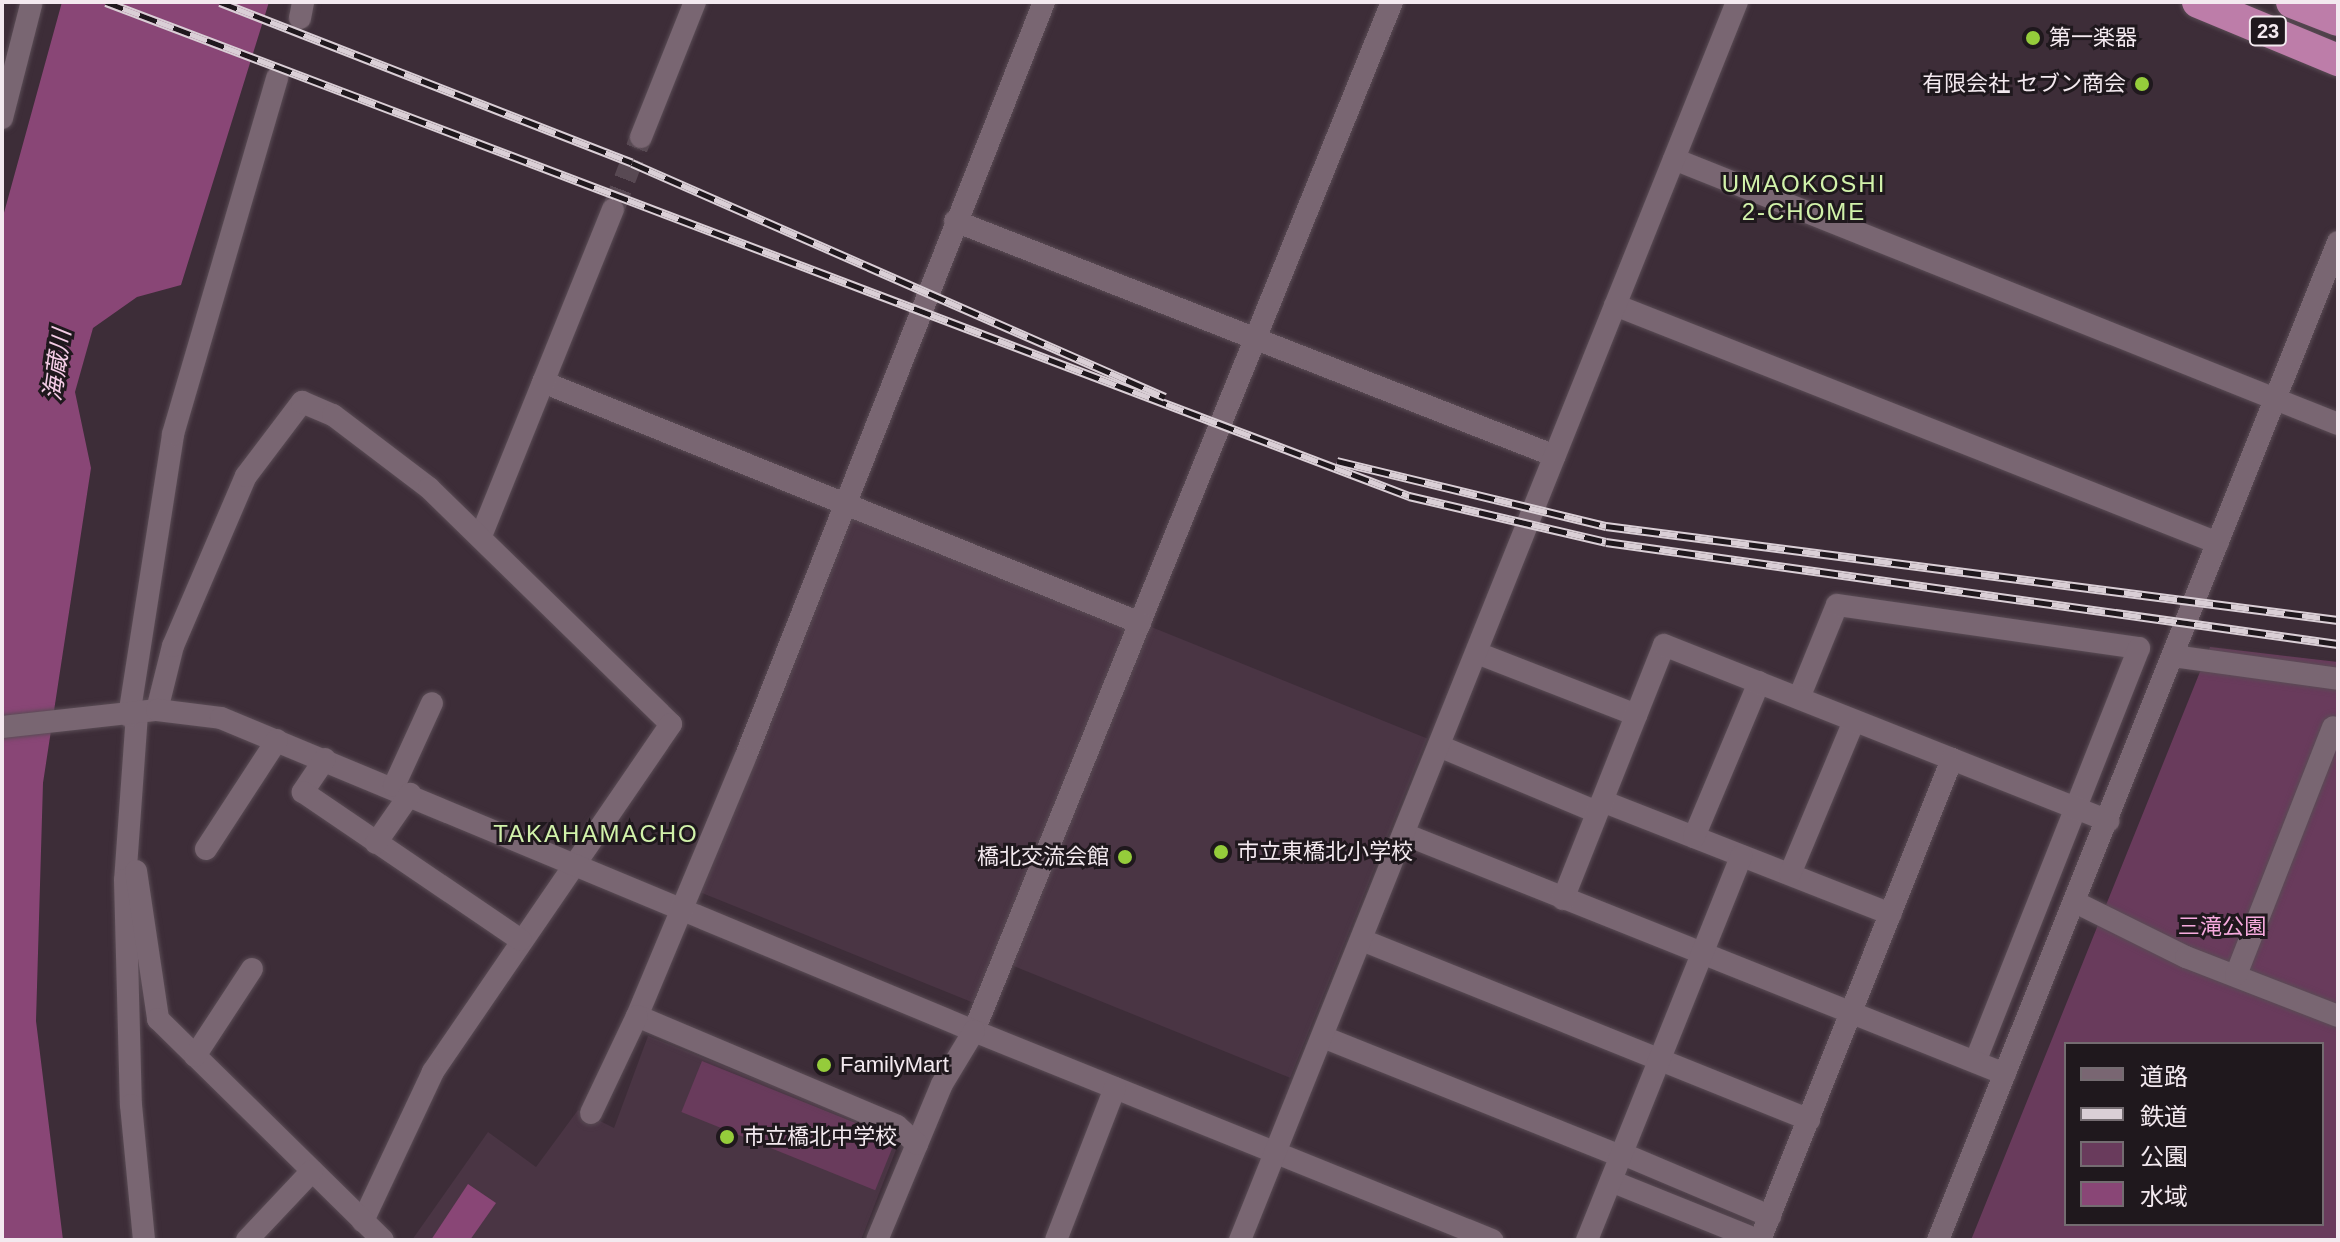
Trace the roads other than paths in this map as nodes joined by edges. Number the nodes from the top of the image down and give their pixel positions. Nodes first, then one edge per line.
1 (695, 2) edge
2 (1044, 2) edge
3 (1392, 2) edge
4 (1737, 2) edge
5 (2198, 2) edge
6 (2292, 2) edge
7 (31, 5) dead end
8 (2338, 20) edge
9 (2338, 60) edge
10 (277, 78) dead end
11 (2, 118) edge
12 (641, 137) tunnel mouth
13 (1674, 159) junction
14 (613, 210) tunnel mouth
15 (955, 221) junction
16 (2338, 242) edge
17 (1615, 305) junction
18 (1258, 338) junction
19 (543, 382) junction
20 (2276, 400) junction
21 (2338, 424) edge
22 (1555, 456) junction
23 (843, 501) junction
24 (481, 536) junction
25 (2218, 543) junction
26 (1140, 623) junction
27 (1477, 653) junction
28 (2173, 656) junction
29 (2338, 679) edge
30 (1759, 682) junction
31 (1799, 698) junction
32 (432, 703) dead end
33 (136, 714) junction
34 (1636, 715) junction
35 (1854, 721) junction
36 (2, 727) edge
37 (2333, 727) dead end
38 (277, 740) junction
39 (1439, 746) junction
40 (325, 759) junction
41 (1952, 759) junction
42 (402, 790) junction
43 (1599, 806) junction
44 (2076, 808) junction
45 (2108, 821) junction
46 (1404, 834) junction
47 (1694, 837) junction
48 (128, 838) junction
49 (376, 843) junction
50 (206, 849) dead end
51 (1741, 856) junction
52 (572, 867) junction
53 (1790, 874) junction
54 (1563, 899) junction
55 (2075, 902) junction
56 (679, 912) junction
57 (1891, 914) junction
58 (521, 940) junction
59 (1362, 940) junction
60 (1703, 953) junction
61 (252, 969) dead end
62 (2236, 975) junction
63 (1852, 1014) junction
64 (637, 1016) junction
65 (2338, 1016) edge
66 (974, 1031) junction
67 (1323, 1037) junction
68 (195, 1056) junction
69 (1661, 1060) junction
70 (1975, 1062) junction
71 (2005, 1074) junction
72 (1115, 1088) junction
73 (591, 1113) dead end
74 (1809, 1120) junction
75 (917, 1144) junction
76 (1276, 1152) junction
77 (1622, 1155) junction
78 (312, 1171) junction
79 (1611, 1181) junction
80 (1770, 1216) junction
81 (363, 1221) junction
82 (1439, 1230) edge
83 (144, 1240) edge
84 (247, 1240) edge
85 (383, 1240) edge
86 (877, 1240) edge
87 (1056, 1240) edge
88 (1240, 1240) edge
89 (1492, 1240) edge
90 (1587, 1240) edge
91 (1759, 1240) edge
92 (1938, 1240) edge

1 - 12 street
2 - 15 street
3 - 18 street
4 - 13 street
5 - 9 highway, 23
6 - 8 highway, 23
7 - 11 street
10 - 33 street
13 - 17 street
13 - 20 street
14 - 19 street
15 - 18 street
15 - 23 street
16 - 20 street
17 - 22 street
17 - 25 street
18 - 22 street
18 - 26 street
19 - 23 street
19 - 24 street
20 - 21 street
20 - 25 street
22 - 27 street
23 - 26 street
23 - 56 street
24 - 33 street
24 - 52 street
25 - 28 street
26 - 66 street
27 - 34 street
27 - 39 street
28 - 29 street
28 - 45 street
30 - 31 street
30 - 34 street
30 - 47 street
31 - 35 street
31 - 44 street
32 - 42 street
33 - 36 street
33 - 38 street
33 - 48 street
34 - 43 street
35 - 41 street
35 - 53 street
37 - 62 street
38 - 40 street
38 - 50 street
39 - 43 street
39 - 46 street
40 - 42 street
40 - 49 street
41 - 44 street
41 - 57 street
42 - 49 street
42 - 52 street
43 - 47 street
43 - 54 street
44 - 45 street
44 - 70 street
45 - 55 street
46 - 54 street
46 - 59 street
47 - 51 street
48 - 68 street
48 - 83 street
49 - 58 street
51 - 53 street
51 - 60 street
52 - 56 street
52 - 58 street
53 - 57 street
54 - 60 street
55 - 62 street
55 - 71 street
56 - 64 street
56 - 66 street
57 - 63 street
58 - 81 street
59 - 67 street
59 - 69 street
60 - 63 street
60 - 69 street
61 - 68 street
62 - 65 street
63 - 70 street
63 - 74 street
64 - 73 street
64 - 75 street
66 - 72 street
66 - 75 street
67 - 76 street
67 - 77 street
68 - 78 street
69 - 74 street
69 - 77 street
70 - 71 street
71 - 92 street
72 - 76 street
72 - 87 street
74 - 80 street
75 - 86 street
76 - 82 street
76 - 88 street
77 - 79 street
77 - 80 street
78 - 81 street
78 - 84 street
79 - 90 street
79 - 91 street
80 - 91 street
81 - 85 street
82 - 89 street

